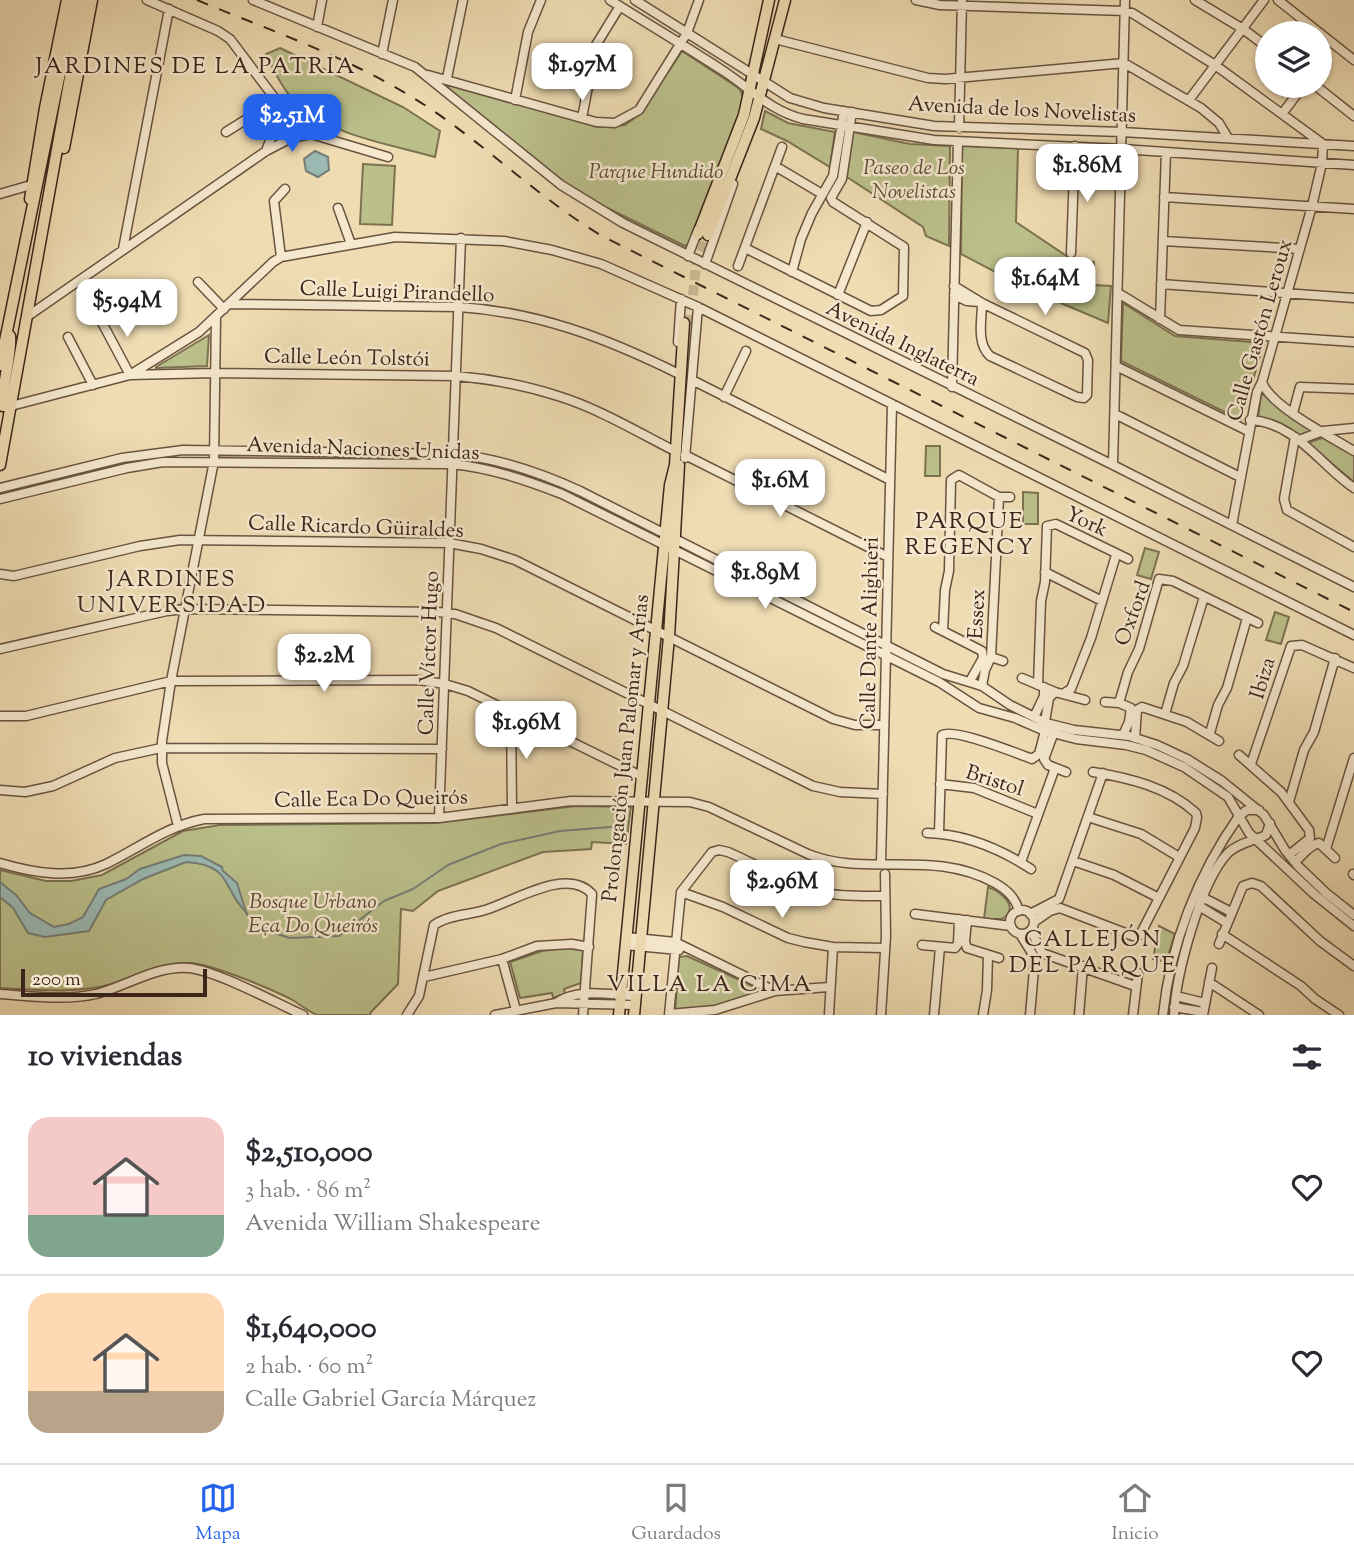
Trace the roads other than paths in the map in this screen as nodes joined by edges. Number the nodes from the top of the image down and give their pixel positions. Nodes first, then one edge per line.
1 (66, 0) edge
2 (75, 0) edge
3 (84, 0) edge
4 (92, 0) edge
5 (147, 0) edge
6 (253, 0) edge
7 (322, 0) edge
8 (393, 0) edge
9 (463, 0) edge
10 (541, 0) edge
11 (610, 0) edge
12 (635, 0) edge
13 (699, 0) edge
14 (769, 0) edge
15 (785, 0) edge
16 (916, 0) edge
17 (1125, 0) edge
18 (1195, 0) edge
19 (1264, 0) edge
20 (1278, 0) edge
21 (962, 3) edge
22 (620, 6) junction
23 (169, 9) junction
24 (1125, 11) junction
25 (317, 27) junction
26 (1243, 29) junction
27 (687, 33) junction
28 (1255, 38) edge
29 (775, 39) junction
30 (680, 44) junction
31 (382, 54) junction
32 (1354, 60) edge
33 (1124, 63) junction
34 (406, 65) junction
35 (1215, 65) junction
36 (426, 75) junction
37 (753, 75) junction
38 (447, 78) junction
39 (960, 78) junction
40 (764, 82) junction
41 (750, 88) junction
42 (1294, 98) edge
43 (1331, 98) edge
44 (274, 99) junction
45 (760, 99) junction
46 (454, 100) junction
47 (515, 100) junction
48 (1189, 100) junction
49 (848, 111) junction
50 (1282, 114) junction
51 (1354, 116) edge
52 (582, 118) junction
53 (754, 118) junction
54 (846, 125) junction
55 (959, 128) junction
56 (226, 132) dead end
57 (1122, 132) junction
58 (311, 134) junction
59 (272, 138) junction
60 (1228, 138) junction
61 (958, 142) junction
62 (281, 144) junction
63 (1323, 145) junction
64 (1075, 146) junction
65 (1354, 146) edge
66 (782, 147) dead end
67 (1122, 149) junction
68 (266, 151) junction
69 (1166, 152) junction
70 (388, 157) dead end
71 (1322, 163) junction
72 (1354, 165) edge
73 (775, 166) junction
74 (31, 185) junction
75 (285, 189) dead end
76 (0, 194) edge
77 (822, 194) junction
78 (1164, 197) junction
79 (1312, 206) junction
80 (338, 208) dead end
81 (1354, 209) edge
82 (867, 222) junction
83 (700, 236) junction
84 (27, 237) junction
85 (461, 238) junction
86 (41, 240) junction
87 (1163, 241) junction
88 (351, 244) junction
89 (711, 246) junction
90 (745, 248) junction
91 (123, 249) junction
92 (1300, 250) junction
93 (1071, 253) dead end
94 (688, 256) junction
95 (281, 257) junction
96 (705, 264) junction
97 (738, 266) dead end
98 (792, 272) junction
99 (198, 282) dead end
100 (1161, 284) junction
101 (954, 290) junction
102 (1118, 293) junction
103 (1288, 294) junction
104 (838, 295) junction
105 (1354, 298) edge
106 (681, 299) junction
107 (982, 303) junction
108 (227, 306) junction
109 (459, 306) junction
110 (698, 307) junction
111 (27, 316) junction
112 (98, 316) dead end
113 (216, 317) junction
114 (1160, 319) junction
115 (688, 322) junction
116 (4, 327) edge
117 (68, 337) dead end
118 (1275, 337) junction
119 (1354, 342) edge
120 (746, 351) dead end
121 (0, 365) edge
122 (1116, 366) junction
123 (215, 373) junction
124 (677, 373) junction
125 (130, 376) junction
126 (456, 376) junction
127 (692, 380) junction
128 (1262, 382) junction
129 (93, 385) junction
130 (952, 387) junction
131 (1354, 389) edge
132 (724, 397) junction
133 (892, 404) junction
134 (11, 406) junction
135 (1293, 413) junction
136 (1115, 414) junction
137 (1250, 420) junction
138 (1354, 428) edge
139 (1248, 431) junction
140 (1323, 432) junction
141 (1297, 439) junction
142 (671, 449) junction
143 (215, 450) junction
144 (1354, 451) edge
145 (453, 454) junction
146 (685, 456) junction
147 (214, 461) junction
148 (453, 464) junction
149 (0, 465) edge
150 (1113, 465) junction
151 (1240, 477) junction
152 (890, 480) junction
153 (670, 485) junction
154 (0, 488) edge
155 (1354, 488) edge
156 (679, 494) junction
157 (999, 497) junction
158 (1010, 497) dead end
159 (0, 499) edge
160 (1232, 525) junction
161 (199, 539) junction
162 (449, 543) junction
163 (671, 543) junction
164 (1354, 547) edge
165 (1116, 555) junction
166 (888, 557) junction
167 (1128, 559) dead end
168 (1045, 572) junction
169 (0, 574) edge
170 (1354, 587) edge
171 (1204, 597) junction
172 (1102, 601) junction
173 (185, 609) junction
174 (447, 613) junction
175 (1247, 618) junction
176 (1258, 623) dead end
177 (654, 630) junction
178 (1354, 635) edge
179 (668, 637) junction
180 (886, 645) junction
181 (0, 649) edge
182 (886, 656) junction
183 (991, 657) junction
184 (1335, 658) junction
185 (1003, 661) dead end
186 (1354, 668) edge
187 (1022, 678) dead end
188 (171, 681) junction
189 (968, 681) junction
190 (445, 684) junction
191 (982, 686) junction
192 (1041, 686) junction
193 (994, 693) junction
194 (1059, 693) junction
195 (959, 695) junction
196 (1085, 700) dead end
197 (1105, 702) dead end
198 (648, 703) junction
199 (1119, 703) junction
200 (662, 710) junction
201 (983, 710) junction
202 (511, 713) junction
203 (1165, 714) junction
204 (0, 716) edge
205 (1034, 718) junction
206 (884, 725) junction
207 (1050, 729) junction
208 (1210, 733) junction
209 (1123, 735) junction
210 (1135, 738) junction
211 (1219, 741) dead end
212 (161, 748) junction
213 (442, 749) junction
214 (1239, 755) dead end
215 (1354, 758) edge
216 (1251, 764) junction
217 (1051, 766) junction
218 (1066, 772) dead end
219 (1093, 772) dead end
220 (1103, 773) junction
221 (641, 776) junction
222 (940, 784) junction
223 (0, 790) edge
224 (883, 794) junction
225 (639, 802) junction
226 (654, 802) junction
227 (1289, 802) junction
228 (512, 809) junction
229 (1259, 810) junction
230 (1038, 814) junction
231 (1238, 816) junction
232 (1088, 817) junction
233 (439, 818) junction
234 (1270, 822) junction
235 (178, 826) junction
236 (927, 833) dead end
237 (939, 833) junction
238 (1256, 839) junction
239 (1326, 849) junction
240 (1180, 857) junction
241 (1335, 858) dead end
242 (1292, 859) junction
243 (1073, 861) junction
244 (1021, 862) junction
245 (0, 863) edge
246 (881, 863) junction
247 (1031, 869) dead end
248 (885, 874) dead end
249 (1311, 885) junction
250 (681, 892) junction
251 (885, 896) junction
252 (1159, 898) junction
253 (1202, 902) junction
254 (1019, 911) junction
255 (1231, 912) junction
256 (915, 914) dead end
257 (1354, 915) edge
258 (963, 919) junction
259 (1032, 922) junction
260 (1227, 923) junction
261 (1011, 926) junction
262 (1354, 926) edge
263 (1187, 929) junction
264 (1020, 934) junction
265 (1222, 934) junction
266 (626, 941) junction
267 (640, 942) junction
268 (1219, 944) dead end
269 (922, 945) dead end
270 (675, 946) junction
271 (589, 947) junction
272 (833, 947) junction
273 (940, 947) junction
274 (884, 948) junction
275 (988, 955) junction
276 (999, 958) dead end
277 (502, 960) junction
278 (1083, 966) junction
279 (1354, 966) edge
280 (1212, 968) dead end
281 (1138, 973) dead end
282 (424, 977) junction
283 (1209, 982) junction
284 (1135, 986) junction
285 (829, 987) junction
286 (775, 991) junction
287 (584, 993) junction
288 (0, 994) edge
289 (1176, 996) junction
290 (556, 1003) junction
291 (584, 1003) junction
292 (620, 1005) edge
293 (635, 1006) edge
294 (516, 1010) junction
295 (1204, 1010) edge
296 (1174, 1011) edge
297 (303, 1015) edge
298 (407, 1015) edge
299 (495, 1015) edge
300 (583, 1015) edge
301 (669, 1015) edge
302 (829, 1015) edge
303 (881, 1015) edge
304 (934, 1015) edge
305 (983, 1015) edge
306 (1030, 1015) edge
307 (1079, 1015) edge
308 (1133, 1015) edge
309 (1163, 1015) edge
310 (1259, 1015) edge
311 (1339, 1015) edge

1 - 74 main road
2 - 84 main road
3 - 86 main road
4 - 86 main road
5 - 23 street
6 - 25 street, Avenida Inglaterra
7 - 25 street
8 - 31 street
9 - 38 street
10 - 47 street
11 - 22 street, Avenida de los Novelistas
12 - 27 street, Avenida de los Novelistas
13 - 27 street
14 - 37 main road
15 - 29 main road
16 - 21 street
17 - 24 street
18 - 26 street
19 - 26 street
20 - 32 street
21 - 24 street
21 - 39 street
22 - 30 street, Avenida de los Novelistas
22 - 52 street
23 - 44 street
23 - 91 street
24 - 33 street
24 - 35 street
25 - 31 street, Avenida Inglaterra
26 - 28 street
26 - 35 street
27 - 30 street
27 - 37 street, Avenida de los Novelistas
29 - 39 street
29 - 40 main road
30 - 41 street, Avenida de los Novelistas
30 - 52 street
31 - 34 street, Avenida Inglaterra
33 - 39 street
33 - 48 street
33 - 57 street
34 - 36 street, Avenida Inglaterra
34 - 46 street, Avenida Inglaterra
35 - 48 street
35 - 50 street
36 - 38 street
36 - 46 street, Avenida Inglaterra
37 - 40 street, Avenida de los Novelistas
37 - 41 main road
38 - 47 street
39 - 55 street
40 - 45 main road
40 - 49 street, Avenida de los Novelistas
41 - 45 street, Avenida de los Novelistas
41 - 83 main road
42 - 50 street
43 - 51 street
44 - 56 street
44 - 58 street
44 - 59 street
45 - 53 main road
45 - 54 street, Avenida de los Novelistas
46 - 94 street, Avenida Inglaterra
47 - 52 street
48 - 60 street
49 - 54 street
49 - 55 street, Avenida de los Novelistas
50 - 63 street
53 - 83 main road
53 - 89 street
54 - 61 street, Avenida de los Novelistas
54 - 77 street
54 - 82 street
55 - 57 street, Avenida de los Novelistas
57 - 60 street, Avenida de los Novelistas
57 - 67 street
58 - 62 street
58 - 70 street
59 - 62 street
59 - 68 street
60 - 63 street, Avenida de los Novelistas
61 - 64 street, Avenida de los Novelistas
61 - 101 street
62 - 68 street
63 - 65 street, Avenida de los Novelistas
63 - 71 street, Calle Gastón Leroux
64 - 67 street, Avenida de los Novelistas
64 - 93 street
66 - 73 street
67 - 69 street, Avenida de los Novelistas
67 - 102 street
68 - 91 street
69 - 71 street, Avenida de los Novelistas
69 - 78 street
71 - 72 street, Avenida de los Novelistas
71 - 79 street, Calle Gastón Leroux
73 - 77 street
73 - 90 street
74 - 76 street
74 - 84 main road
75 - 95 street
77 - 98 street
78 - 79 street
78 - 87 street
79 - 81 street
79 - 92 street, Calle Gastón Leroux
80 - 88 street
82 - 104 street
82 - 104 street
83 - 89 street
83 - 94 street
84 - 116 main road
85 - 88 street
85 - 106 street
85 - 109 street, Calle Víctor Hugo
86 - 111 main road
87 - 92 street
87 - 100 street
88 - 95 street
89 - 96 street
90 - 97 street
90 - 98 street
91 - 111 street
92 - 103 street, Calle Gastón Leroux
94 - 96 street, Avenida Inglaterra
95 - 108 street
96 - 130 street, Avenida Inglaterra
98 - 104 street
99 - 108 street
100 - 103 street
100 - 114 street
101 - 107 street
101 - 130 street
102 - 114 street
102 - 122 street
103 - 105 street
103 - 118 street, Calle Gastón Leroux
106 - 110 street
106 - 115 street
107 - 107 street
108 - 109 street, Calle Luigi Pirandello
108 - 113 street
109 - 124 street, Calle Luigi Pirandello
109 - 126 street, Calle Víctor Hugo
110 - 115 street
110 - 133 street
111 - 134 main road
112 - 125 street
113 - 123 street
113 - 125 street
114 - 118 street
115 - 124 street
115 - 127 street
115 - 153 main road, Prolongación Juan Palomar y Arias
115 - 156 main road, Prolongación Juan Palomar y Arias
116 - 121 main road
116 - 134 main road
117 - 129 street
118 - 119 street
118 - 128 street, Calle Gastón Leroux
120 - 132 street
122 - 136 street
122 - 139 street
123 - 125 street, Calle León Tolstói
123 - 126 street, Calle León Tolstói
123 - 143 street
124 - 142 street
125 - 129 street, Calle León Tolstói
126 - 142 street, Calle León Tolstói
126 - 145 street, Calle Víctor Hugo
127 - 132 street
127 - 146 street
128 - 135 street
128 - 137 street, Calle Gastón Leroux
129 - 134 street, Calle León Tolstói
130 - 150 street, Avenida Inglaterra
131 - 135 street
132 - 152 street
133 - 152 street, Calle Dante Alighieri
133 - 178 street
134 - 149 main road
135 - 140 street
136 - 150 street
136 - 151 street
137 - 139 street, Calle Gastón Leroux
137 - 141 street
138 - 140 street
139 - 151 street, Calle Gastón Leroux
140 - 141 street
140 - 144 street
141 - 155 street
141 - 164 street
142 - 153 street
143 - 145 street, Avenida Naciones Unidas
143 - 147 street
143 - 154 street, Avenida Naciones Unidas
145 - 148 street, Calle Víctor Hugo
145 - 163 street, Avenida Naciones Unidas
146 - 156 street
146 - 166 street
147 - 148 street, Avenida Naciones Unidas
147 - 159 street, Avenida Naciones Unidas
147 - 161 street
148 - 162 street, Calle Víctor Hugo
148 - 163 street, Avenida Naciones Unidas
150 - 160 street, Avenida Inglaterra
151 - 160 street, Calle Gastón Leroux
152 - 166 street, Calle Dante Alighieri
153 - 163 main road, Prolongación Juan Palomar y Arias
156 - 163 main road, Prolongación Juan Palomar y Arias
157 - 158 street
157 - 183 street, Essex
157 - 189 street, Essex
160 - 170 street, Avenida Inglaterra
161 - 162 street, Calle Ricardo Güiraldes
161 - 169 street, Calle Ricardo Güiraldes
161 - 173 street
162 - 174 street, Calle Víctor Hugo
162 - 177 street, Calle Ricardo Güiraldes
163 - 177 main road, Prolongación Juan Palomar y Arias
163 - 179 main road, Prolongación Juan Palomar y Arias
163 - 180 street, Avenida Naciones Unidas
163 - 182 street, Avenida Naciones Unidas
165 - 167 street, York
165 - 168 street, York
165 - 172 street, York
166 - 180 street, Calle Dante Alighieri
168 - 172 street
168 - 192 street, York
171 - 175 street, Oxford
171 - 199 street, Oxford
171 - 203 street
172 - 194 street, York
173 - 174 street
173 - 181 street
173 - 188 street
174 - 190 street, Calle Víctor Hugo
174 - 198 street
175 - 176 street, Oxford
175 - 208 street
177 - 179 street, Calle Ricardo Güiraldes
177 - 198 main road, Prolongación Juan Palomar y Arias
179 - 200 main road, Prolongación Juan Palomar y Arias
179 - 206 street, Calle Ricardo Güiraldes
180 - 182 street, Calle Dante Alighieri
180 - 189 street, Avenida Naciones Unidas
182 - 195 street, Avenida Naciones Unidas
182 - 206 street, Calle Dante Alighieri
183 - 185 street
183 - 191 street, Essex
184 - 186 street, Ibiza
184 - 216 street, Ibiza
184 - 227 street
187 - 192 street
188 - 190 street
188 - 204 street
188 - 212 street
189 - 191 street, Avenida Naciones Unidas
189 - 195 street
190 - 202 street
190 - 213 street, Calle Víctor Hugo
191 - 193 street, Avenida Naciones Unidas
192 - 194 street
192 - 205 street, York
193 - 201 street
193 - 205 street, Avenida Naciones Unidas
194 - 196 street
194 - 207 street, York
195 - 201 street, Avenida Naciones Unidas
197 - 199 street
198 - 200 street
198 - 221 main road, Prolongación Juan Palomar y Arias
199 - 209 street
200 - 224 street
200 - 226 main road, Prolongación Juan Palomar y Arias
201 - 207 street, Avenida Naciones Unidas
202 - 221 street
202 - 228 street
203 - 208 street
203 - 210 street
205 - 207 street, Avenida Naciones Unidas
206 - 224 street, Calle Dante Alighieri
207 - 209 street, Avenida Naciones Unidas
207 - 217 street, Bristol
207 - 222 street, Bristol
207 - 231 street, Avenida Naciones Unidas
208 - 211 street
209 - 210 street, Avenida Naciones Unidas
210 - 229 street, Avenida Naciones Unidas
212 - 213 street
212 - 223 street
212 - 235 street
213 - 233 street, Calle Víctor Hugo
214 - 216 street
215 - 239 street
216 - 227 street
217 - 218 street
217 - 230 street, Bristol
219 - 220 street
220 - 232 street
220 - 240 street
221 - 225 main road, Prolongación Juan Palomar y Arias
222 - 230 street, Bristol
222 - 237 street, Bristol
224 - 246 street, Calle Dante Alighieri
225 - 226 street, Calle Eca Do Queirós
225 - 228 street, Calle Eca Do Queirós
225 - 266 main road, Prolongación Juan Palomar y Arias
226 - 246 street, Calle Eca Do Queirós
226 - 267 main road, Prolongación Juan Palomar y Arias
227 - 242 street
228 - 233 street, Calle Eca Do Queirós
229 - 231 street
229 - 234 street, Avenida Naciones Unidas
230 - 244 street, Bristol
231 - 238 street, Avenida Naciones Unidas
231 - 263 street
232 - 240 street
232 - 243 street
233 - 235 street, Calle Eca Do Queirós
234 - 238 street
234 - 242 street, Avenida Naciones Unidas
235 - 245 street, Calle Eca Do Queirós
236 - 237 street
237 - 244 street
238 - 249 street, Avenida Naciones Unidas
238 - 253 street
239 - 241 street
239 - 242 street
240 - 252 street
242 - 249 street, Avenida Naciones Unidas
243 - 252 street
243 - 259 street
244 - 247 street
246 - 254 street, Calle Eca Do Queirós
248 - 251 street
249 - 257 street, Avenida Naciones Unidas
249 - 262 street, Avenida Naciones Unidas
250 - 251 street
250 - 270 street
250 - 272 street
251 - 274 street
252 - 259 street
253 - 255 street
253 - 260 street
253 - 263 street
254 - 259 street
254 - 261 street
255 - 260 street
255 - 279 street
256 - 258 street
258 - 261 street
258 - 273 street
258 - 275 street
259 - 264 street
259 - 278 street
260 - 265 street
261 - 264 street
263 - 289 street
263 - 309 street
264 - 306 street
265 - 268 street
265 - 311 street
266 - 267 street
266 - 292 main road, Prolongación Juan Palomar y Arias
267 - 270 street
267 - 293 main road, Prolongación Juan Palomar y Arias
269 - 273 street
270 - 286 street
270 - 301 street
271 - 277 street
271 - 282 street
271 - 287 street
272 - 274 street
272 - 285 street
273 - 304 street
274 - 303 street
275 - 276 street
275 - 305 street
277 - 282 street
277 - 294 street
278 - 284 street
278 - 307 street
280 - 283 street
281 - 284 street
282 - 298 street
283 - 295 street
283 - 310 street
284 - 308 street
285 - 286 street
285 - 302 street
286 - 301 street
287 - 290 street
287 - 291 street
287 - 292 street
288 - 297 street
289 - 295 street
289 - 296 street
290 - 291 street
290 - 294 street
291 - 292 street
291 - 300 street
292 - 293 street
294 - 299 street
295 - 296 street

